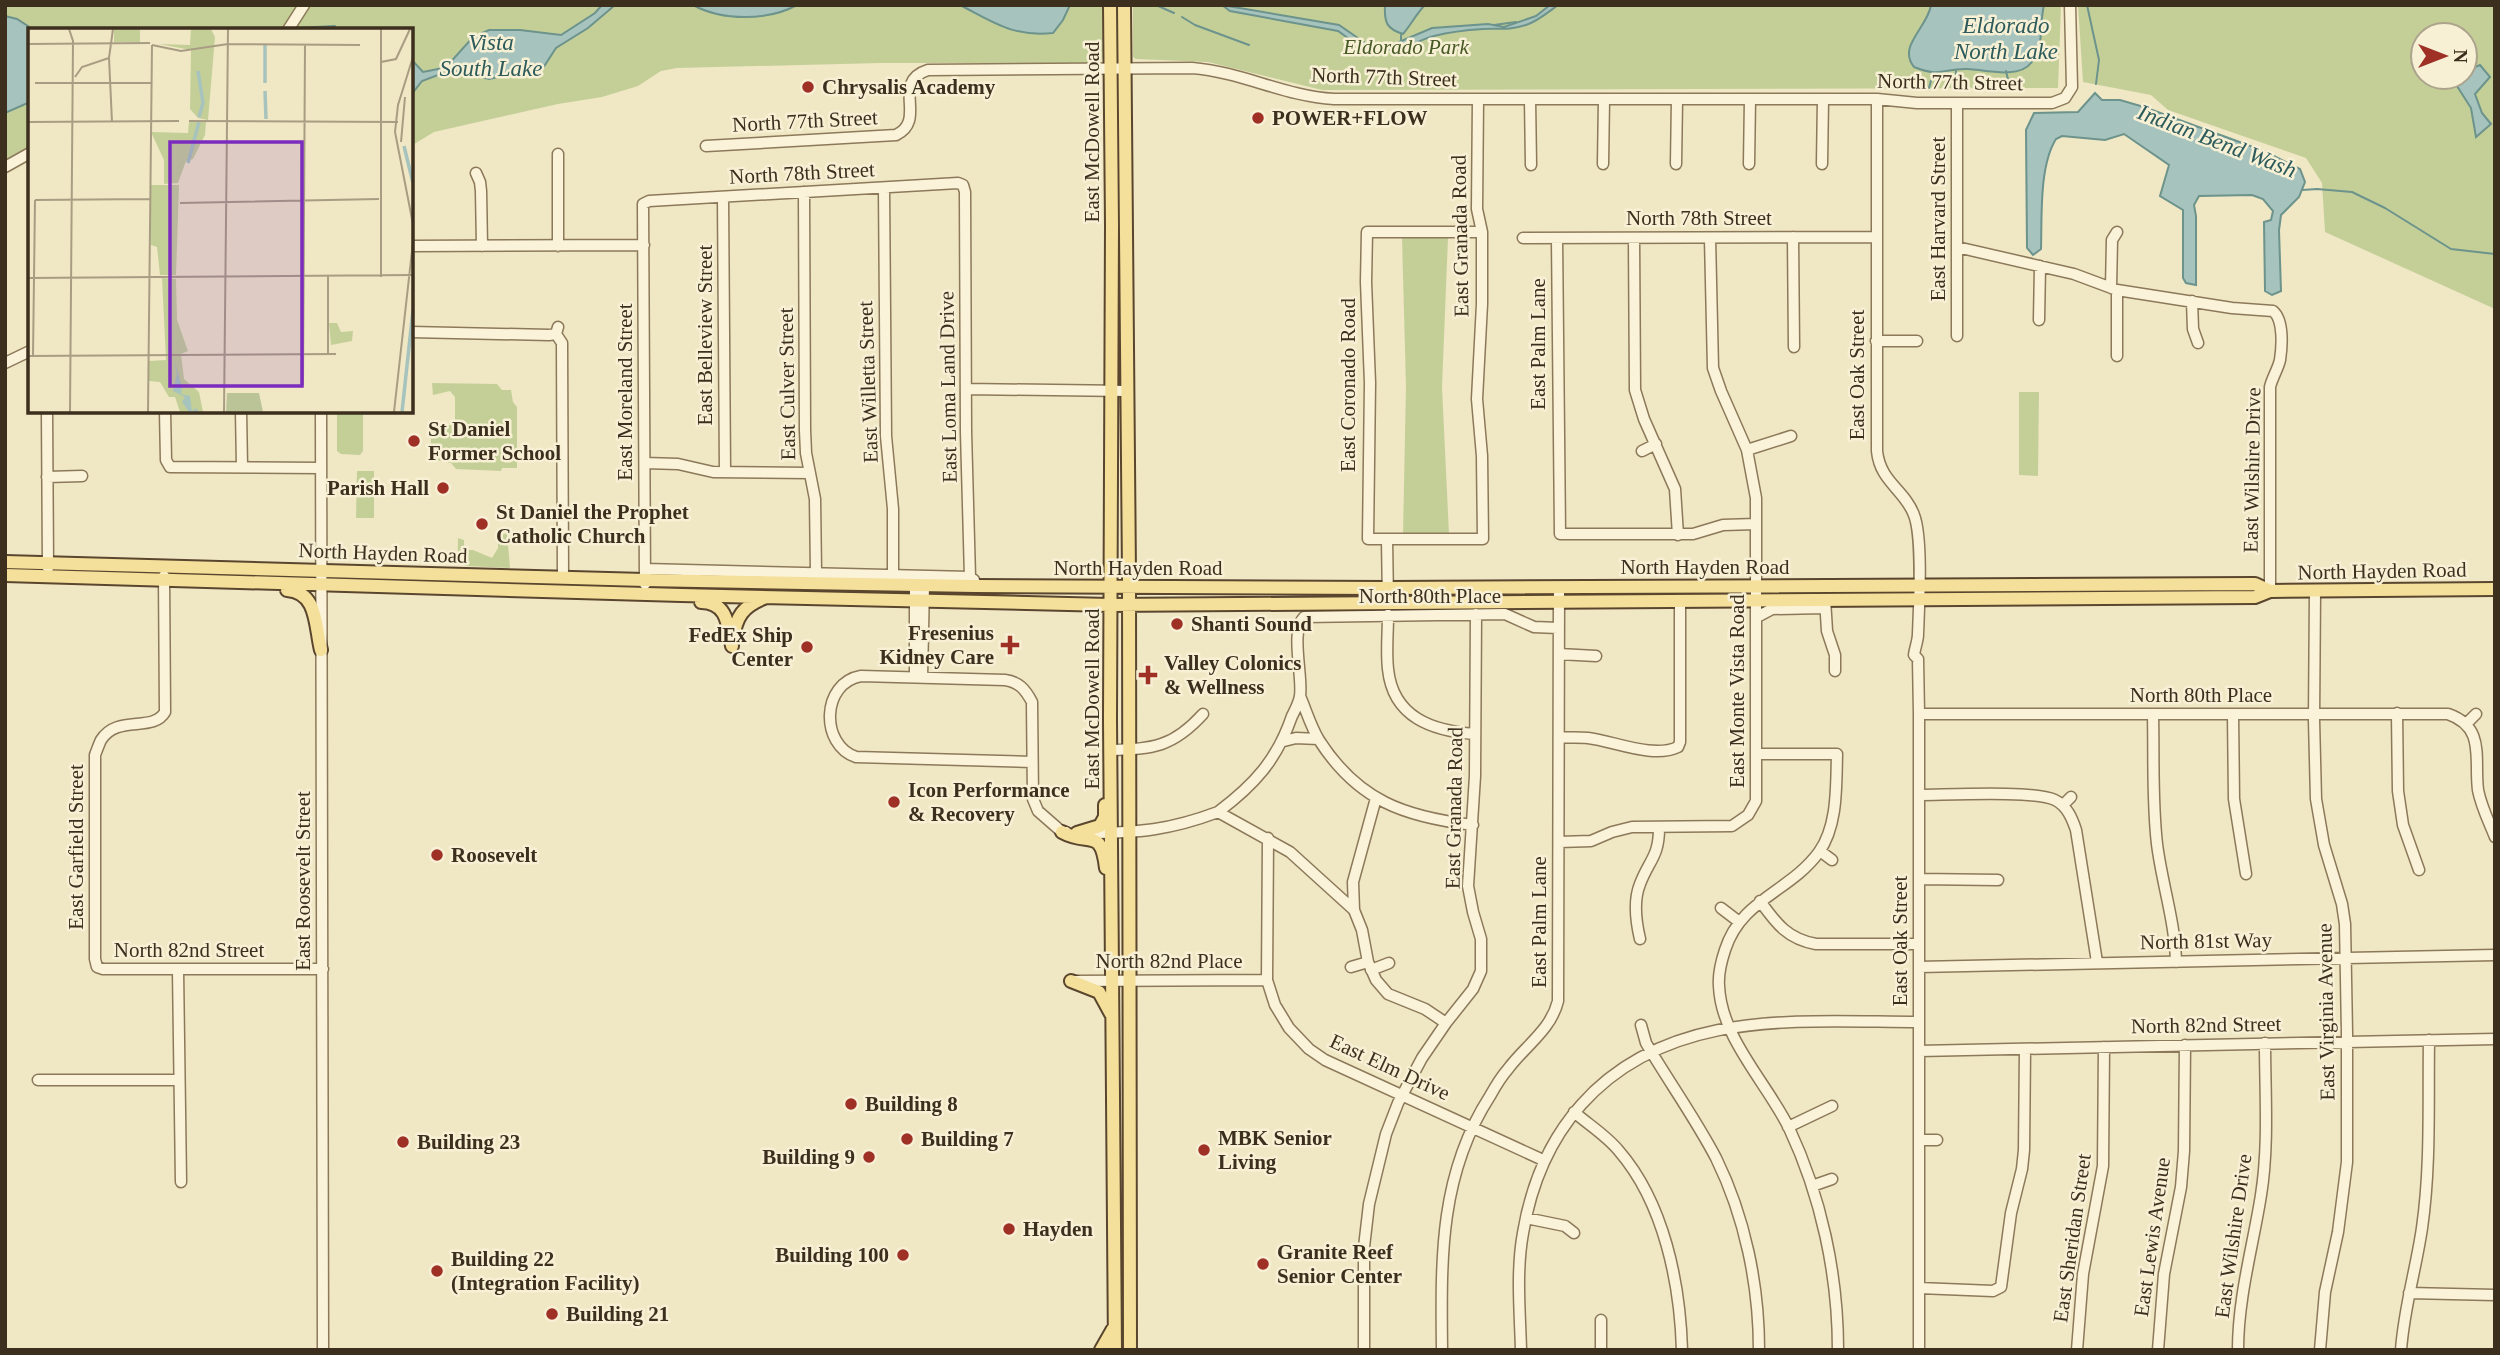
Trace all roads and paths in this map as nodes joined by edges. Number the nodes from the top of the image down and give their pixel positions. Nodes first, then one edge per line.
1 (304, 5) edge
2 (1110, 5) edge
3 (1124, 5) edge
4 (2070, 5) edge
5 (289, 28) edge
6 (1111, 68) junction
7 (1124, 68) junction
8 (1478, 99) junction
9 (1530, 99) junction
10 (1604, 99) junction
11 (1676, 99) junction
12 (1750, 99) junction
13 (1823, 99) junction
14 (1877, 99) junction
15 (1956, 103) junction
16 (706, 146) dead end
17 (28, 154) edge
18 (558, 154) dead end
19 (1531, 164) dead end
20 (1603, 164) dead end
21 (1676, 164) dead end
22 (1749, 164) dead end
23 (1822, 164) dead end
24 (5, 167) edge
25 (475, 173) dead end
26 (963, 185) joint
27 (884, 188) junction
28 (804, 192) junction
29 (723, 197) junction
30 (643, 204) joint
31 (1482, 232) junction
32 (2117, 232) dead end
33 (1793, 237) junction
34 (1876, 237) junction
35 (1522, 238) dead end
36 (1557, 238) junction
37 (1634, 238) junction
38 (1710, 238) junction
39 (644, 245) junction
40 (413, 246) edge
41 (482, 246) junction
42 (558, 246) junction
43 (1957, 247) junction
44 (2040, 266) junction
45 (2114, 289) junction
46 (2193, 301) junction
47 (2039, 320) dead end
48 (413, 332) edge
49 (1957, 336) dead end
50 (1876, 341) junction
51 (1917, 341) dead end
52 (2198, 343) dead end
53 (1794, 347) dead end
54 (28, 352) edge
55 (2116, 356) dead end
56 (5, 363) edge
57 (966, 388) junction
58 (1111, 391) junction
59 (1127, 391) junction
60 (47, 413) edge
61 (165, 413) edge
62 (241, 413) edge
63 (321, 413) edge
64 (1791, 436) dead end
65 (1656, 444) junction
66 (1747, 450) junction
67 (1642, 451) dead end
68 (645, 463) junction
69 (242, 467) junction
70 (321, 468) junction
71 (725, 472) junction
72 (809, 473) junction
73 (82, 476) dead end
74 (47, 477) junction
75 (1756, 524) junction
76 (1678, 535) junction
77 (1387, 539) junction
78 (5, 562) edge
79 (164, 565) junction
80 (48, 570) junction
81 (322, 570) junction
82 (816, 573) junction
83 (5, 575) edge
84 (645, 575) junction
85 (893, 575) junction
86 (563, 578) junction
87 (164, 580) junction
88 (732, 581) junction
89 (972, 582) junction
90 (264, 583) junction
91 (322, 584) junction
92 (919, 585) junction
93 (1918, 585) junction
94 (2082, 585) junction
95 (1111, 587) junction
96 (1129, 587) junction
97 (1559, 587) junction
98 (1388, 588) junction
99 (2495, 589) edge
100 (2315, 591) junction
101 (2270, 592) junction
102 (1757, 593) junction
103 (645, 594) junction
104 (681, 595) junction
105 (732, 596) junction
106 (770, 596) junction
107 (919, 599) junction
108 (2082, 599) junction
109 (1918, 600) junction
110 (1558, 601) junction
111 (1680, 601) junction
112 (1825, 604) junction
113 (1111, 605) junction
114 (1128, 605) junction
115 (1388, 608) junction
116 (1476, 614) junction
117 (1757, 617) junction
118 (1558, 628) junction
119 (321, 650) junction
120 (1559, 654) junction
121 (1596, 656) dead end
122 (1835, 671) dead end
123 (919, 677) junction
124 (1300, 696) junction
125 (2397, 713) junction
126 (1919, 714) junction
127 (2153, 714) junction
128 (2233, 714) junction
129 (2314, 714) junction
130 (2476, 714) dead end
131 (1203, 715) dead end
132 (2466, 723) junction
133 (1475, 734) junction
134 (1559, 737) junction
135 (1318, 739) junction
136 (1284, 741) junction
137 (1111, 750) junction
138 (1129, 750) junction
139 (1758, 754) junction
140 (1032, 762) junction
141 (1111, 775) junction
142 (1919, 795) junction
143 (1376, 798) junction
144 (1217, 812) junction
145 (1473, 825) junction
146 (1659, 828) junction
147 (1062, 832) junction
148 (1077, 832) junction
149 (1128, 832) junction
150 (1112, 833) junction
151 (2495, 837) edge
152 (1268, 838) junction
153 (1559, 842) junction
154 (1820, 851) junction
155 (1832, 859) dead end
156 (2419, 870) dead end
157 (2246, 874) dead end
158 (1919, 879) junction
159 (1997, 880) dead end
160 (1353, 882) junction
161 (1335, 892) junction
162 (1760, 901) junction
163 (1721, 908) dead end
164 (1354, 910) junction
165 (1738, 921) junction
166 (1113, 923) junction
167 (1640, 939) dead end
168 (1919, 944) junction
169 (2495, 955) edge
170 (2347, 957) junction
171 (2097, 962) junction
172 (2176, 962) junction
173 (1389, 963) dead end
174 (1370, 966) junction
175 (97, 967) joint
176 (1351, 967) dead end
177 (1919, 967) junction
178 (323, 969) junction
179 (178, 970) junction
180 (1267, 979) junction
181 (1071, 981) joint
182 (1113, 981) junction
183 (1129, 981) junction
184 (1113, 1018) junction
185 (1446, 1023) junction
186 (1919, 1023) junction
187 (1641, 1025) dead end
188 (1730, 1028) junction
189 (2495, 1039) edge
190 (2428, 1040) junction
191 (2347, 1041) junction
192 (2265, 1043) junction
193 (2185, 1045) junction
194 (2104, 1047) junction
195 (2025, 1049) junction
196 (1651, 1051) junction
197 (1919, 1051) junction
198 (38, 1080) dead end
199 (179, 1080) junction
200 (1402, 1096) junction
201 (1832, 1106) dead end
202 (1574, 1112) junction
203 (1472, 1127) junction
204 (1788, 1127) junction
205 (1919, 1140) junction
206 (1937, 1140) dead end
207 (1543, 1160) junction
208 (1832, 1180) dead end
209 (1114, 1181) junction
210 (1129, 1181) junction
211 (181, 1182) dead end
212 (1812, 1186) junction
213 (1526, 1218) junction
214 (1574, 1233) dead end
215 (1919, 1288) junction
216 (2409, 1293) junction
217 (2495, 1295) edge
218 (1601, 1320) dead end
219 (1115, 1325) junction
220 (323, 1350) edge
221 (1101, 1350) edge
222 (1115, 1350) edge
223 (1130, 1350) edge
224 (1364, 1350) edge
225 (1442, 1350) edge
226 (1521, 1350) edge
227 (1601, 1350) edge
228 (1682, 1350) edge
229 (1759, 1350) edge
230 (1838, 1350) edge
231 (1919, 1350) edge
232 (2077, 1350) edge
233 (2158, 1350) edge
234 (2238, 1350) edge
235 (2320, 1350) edge
236 (2401, 1350) edge

1 - 5 street
2 - 6 main road, East McDowell Road
3 - 7 main road, East McDowell Road
4 - 15 street, North 77th Street
6 - 7 street, North 77th Street
6 - 16 street, North 77th Street
6 - 58 main road, East McDowell Road
7 - 8 street, North 77th Street
7 - 59 main road, East McDowell Road
8 - 9 street, North 77th Street
8 - 31 street, East Granada Road
9 - 10 street, North 77th Street
9 - 19 street
10 - 11 street, North 77th Street
10 - 20 street
11 - 12 street, North 77th Street
11 - 21 street
12 - 13 street, North 77th Street
12 - 22 street
13 - 14 street, North 77th Street
13 - 23 street
14 - 15 street, North 77th Street
14 - 34 street, East Oak Street
15 - 43 street, East Harvard Street
17 - 24 street
18 - 42 street
25 - 41 street
26 - 27 street, North 78th Street
26 - 57 street, East Loma Land Drive
27 - 28 street, North 78th Street
27 - 85 street, East Willetta Street
28 - 29 street, North 78th Street
28 - 72 street, East Culver Street
29 - 30 street, North 78th Street
29 - 71 street, East Belleview Street
30 - 39 street, East Moreland Street
31 - 77 street, East Granada Road
31 - 77 street, East Coronado Road
32 - 45 street
33 - 34 street, North 78th Street
33 - 38 street, North 78th Street
33 - 53 street
34 - 50 street, East Oak Street
35 - 36 street, North 78th Street
36 - 37 street, North 78th Street
36 - 76 street, East Palm Lane
37 - 38 street, North 78th Street
37 - 65 street
38 - 66 street, East Monte Vista Road
39 - 42 street
39 - 68 street, East Moreland Street
40 - 41 street
41 - 42 street
43 - 44 street
43 - 49 street, East Harvard Street
44 - 45 street
44 - 47 street
45 - 46 street
45 - 55 street
46 - 52 street
46 - 101 street, East Wilshire Drive
48 - 86 street
50 - 51 street
50 - 93 street, East Oak Street
54 - 56 street
57 - 58 street
57 - 89 street, East Loma Land Drive
58 - 59 street
58 - 95 main road, East McDowell Road
59 - 96 main road, East McDowell Road
60 - 74 street
61 - 69 street
62 - 69 street
63 - 70 street, East Roosevelt Street
64 - 66 street
65 - 67 street
65 - 76 street
66 - 75 street, East Monte Vista Road
68 - 71 street
68 - 84 street, East Moreland Street
69 - 70 street
70 - 81 street, East Roosevelt Street
71 - 72 street
72 - 82 street, East Culver Street
73 - 74 street
74 - 80 street
75 - 76 street
75 - 102 street, East Monte Vista Road
77 - 98 street
78 - 80 main road, North Hayden Road
79 - 80 main road, North Hayden Road
79 - 81 main road, North Hayden Road
79 - 87 street, East Garfield Street
80 - 83 main road, North Hayden Road
80 - 87 main road, North Hayden Road
81 - 86 main road, North Hayden Road
81 - 91 street, East Roosevelt Street
82 - 84 street, North Hayden Road
82 - 85 street, North Hayden Road
84 - 86 main road, North Hayden Road
84 - 88 main road, North Hayden Road
84 - 103 street, East Moreland Street
85 - 89 street, North Hayden Road
87 - 90 main road, North Hayden Road
87 - 175 street, East Garfield Street
88 - 92 main road, North Hayden Road
88 - 105 main road
89 - 92 main road, North Hayden Road
89 - 95 main road, North Hayden Road
90 - 91 main road, North Hayden Road
90 - 119 main road
91 - 103 main road, North Hayden Road
91 - 119 street, East Roosevelt Street
92 - 107 street
93 - 94 main road, North Hayden Road
93 - 102 main road, North Hayden Road
93 - 109 street, East Oak Street
94 - 101 main road, North Hayden Road
94 - 108 main road
95 - 96 main road, North Hayden Road
95 - 113 main road, East McDowell Road
96 - 98 main road, North Hayden Road
96 - 114 main road, East McDowell Road
97 - 98 main road, North Hayden Road
97 - 102 main road, North Hayden Road
97 - 110 street, East Palm Lane
98 - 115 street
99 - 100 main road, North Hayden Road
100 - 101 main road, North Hayden Road
100 - 129 street, East Virginia Avenue
101 - 108 main road, North Hayden Road
102 - 111 main road, North Hayden Road
102 - 112 main road, North Hayden Road
102 - 117 street, East Monte Vista Road
103 - 104 main road, North Hayden Road
104 - 105 main road, North Hayden Road
104 - 106 main road
105 - 106 main road, North Hayden Road
106 - 107 main road, North Hayden Road
107 - 113 main road, North Hayden Road
107 - 123 street
108 - 109 main road, North Hayden Road
109 - 112 main road, North Hayden Road
109 - 126 street, East Oak Street
110 - 111 main road, North Hayden Road
110 - 115 main road, North Hayden Road
110 - 118 street, East Palm Lane
111 - 134 street
112 - 117 street, North Hayden Road
112 - 122 street
113 - 114 main road, North Hayden Road
113 - 137 main road, East McDowell Road
114 - 115 main road, North Hayden Road
114 - 138 main road, East McDowell Road
115 - 116 street, North 80th Place
115 - 124 street, North 80th Place
115 - 133 street
116 - 118 street, North 80th Place
116 - 133 street, East Granada Road
117 - 139 street, East Monte Vista Road
118 - 120 street, East Palm Lane
119 - 178 street, East Roosevelt Street
120 - 121 street
120 - 134 street, East Palm Lane
123 - 140 street
123 - 140 street
124 - 135 street
124 - 136 street
125 - 129 street, North 80th Place
125 - 132 street, North 80th Place
125 - 156 street
126 - 127 street, North 80th Place
126 - 142 street, East Oak Street
127 - 128 street, North 80th Place
127 - 172 street
128 - 129 street, North 80th Place
128 - 157 street
129 - 170 street, East Virginia Avenue
130 - 132 street
131 - 138 street
132 - 151 street
133 - 145 street, East Granada Road
134 - 153 street, East Palm Lane
135 - 136 street
135 - 143 street
136 - 144 street
137 - 138 street
137 - 141 main road, East McDowell Road
138 - 149 main road, East McDowell Road
139 - 146 street, East Monte Vista Road
139 - 154 street
140 - 147 street
141 - 148 main road
141 - 150 main road, East McDowell Road
142 - 158 street, East Oak Street
142 - 171 street
143 - 145 street
143 - 160 street
144 - 149 street
144 - 152 street
145 - 185 street, East Granada Road
146 - 153 street
146 - 167 street
147 - 148 street
147 - 166 main road
148 - 150 street
149 - 150 street
149 - 183 main road, East McDowell Road
150 - 166 main road, East McDowell Road
152 - 161 street
152 - 180 street, East Elm Drive
153 - 203 street, East Palm Lane
154 - 155 street
154 - 162 street
158 - 159 street
158 - 168 street, East Oak Street
160 - 161 street
160 - 164 street
161 - 164 street
162 - 165 street
162 - 168 street
163 - 165 street
164 - 174 street
165 - 188 street
166 - 182 main road, East McDowell Road
168 - 177 street, East Oak Street
169 - 170 street, North 81st Way
170 - 172 street, North 81st Way
170 - 191 street, East Virginia Avenue
171 - 172 street, North 81st Way
171 - 177 street, North 81st Way
173 - 174 street
174 - 176 street
174 - 185 street
175 - 179 street, North 82nd Street
177 - 186 street, East Oak Street
178 - 179 street, North 82nd Street
178 - 220 street, East Roosevelt Street
179 - 199 street
180 - 183 street, North 82nd Place
180 - 200 street, East Elm Drive
181 - 182 street, North 82nd Place
181 - 184 main road
182 - 183 street, North 82nd Place
182 - 184 main road, East McDowell Road
183 - 210 main road, East McDowell Road
184 - 209 main road, East McDowell Road
185 - 200 street, East Granada Road
186 - 188 street
186 - 197 street, East Oak Street
187 - 196 street
188 - 196 street
188 - 204 street
189 - 190 street, North 82nd Street
190 - 191 street, North 82nd Street
190 - 216 street
191 - 192 street, North 82nd Street
191 - 235 street, East Virginia Avenue
192 - 193 street, North 82nd Street
192 - 234 street, East Wilshire Drive
193 - 194 street, North 82nd Street
193 - 233 street, East Lewis Avenue
194 - 195 street, North 82nd Street
194 - 232 street, East Sheridan Street
195 - 197 street, North 82nd Street
195 - 215 street
196 - 202 street
196 - 229 street
197 - 205 street, East Oak Street
198 - 199 street
199 - 211 street
200 - 203 street, East Elm Drive
200 - 224 street, East Granada Road
201 - 204 street
202 - 207 street
202 - 228 street
203 - 207 street, East Elm Drive
203 - 225 street, East Palm Lane
204 - 212 street
205 - 206 street
205 - 215 street, East Oak Street
207 - 213 street
208 - 212 street
209 - 210 main road
209 - 219 main road, East McDowell Road
210 - 223 main road, East McDowell Road
212 - 230 street
213 - 214 street
213 - 226 street
215 - 231 street, East Oak Street
216 - 217 street
216 - 236 street
218 - 227 street
219 - 221 main road
219 - 222 main road, East McDowell Road

